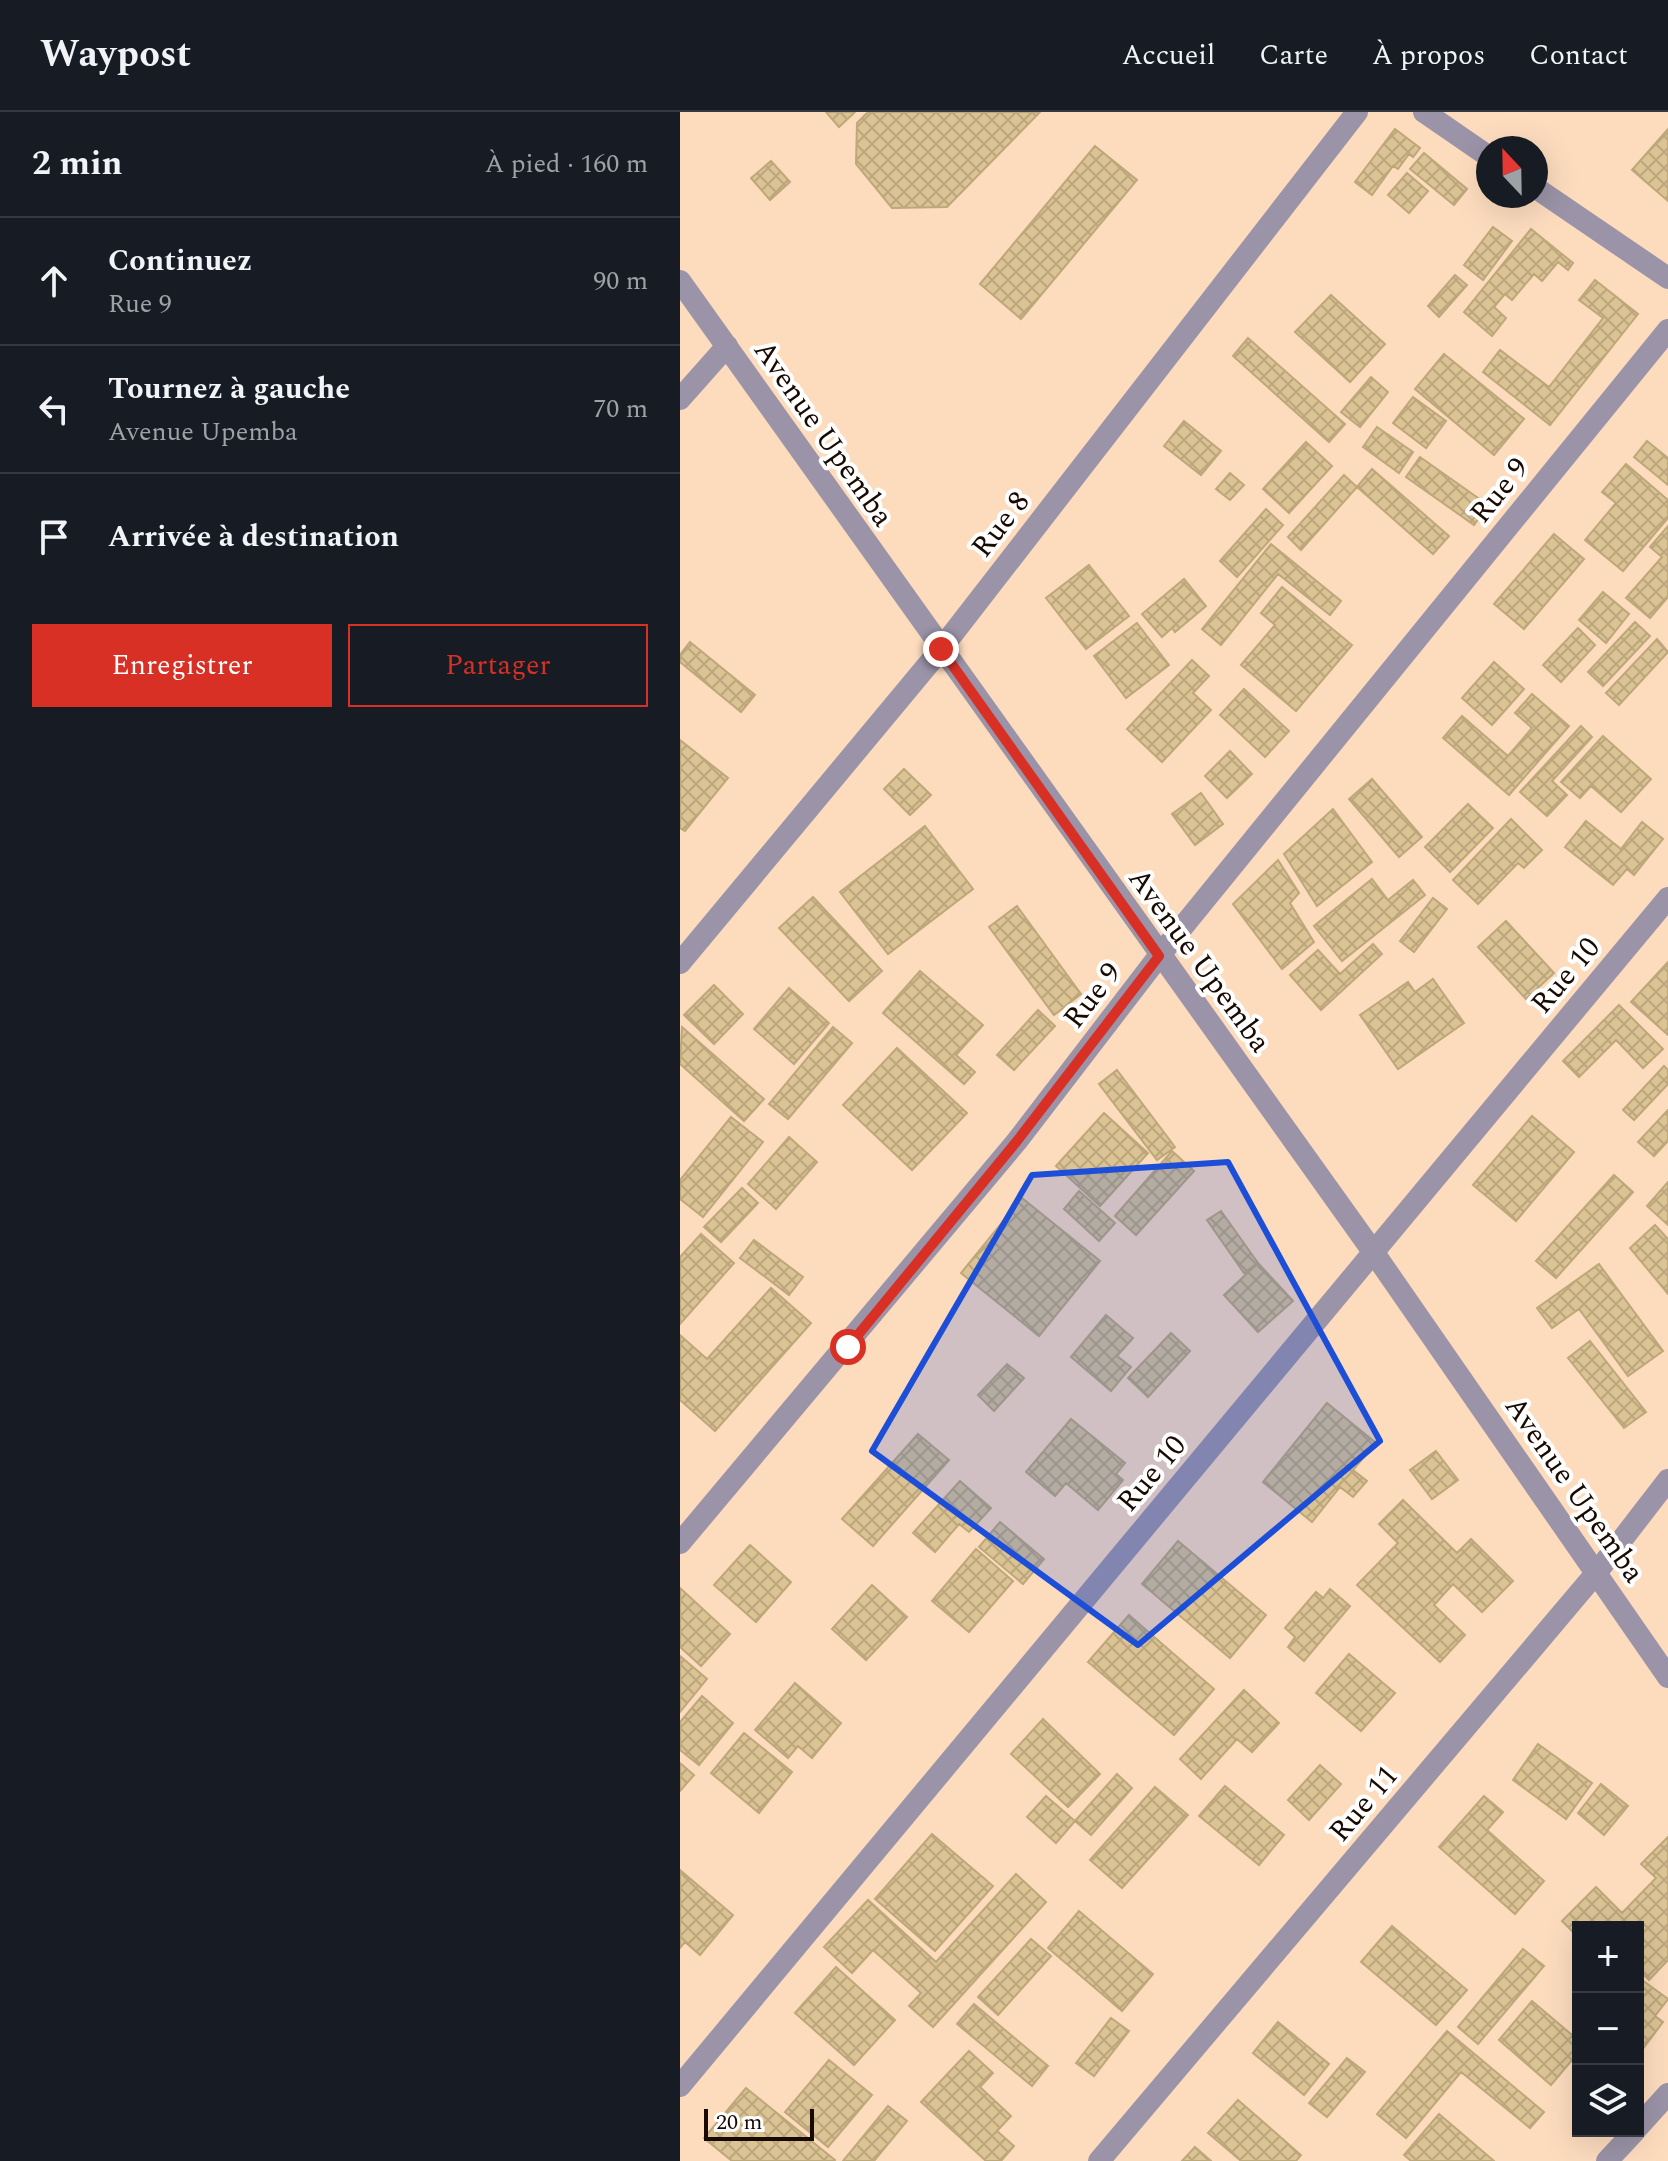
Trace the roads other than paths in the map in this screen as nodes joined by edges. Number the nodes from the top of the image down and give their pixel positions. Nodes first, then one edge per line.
1 (1357, 112) edge
2 (1424, 112) edge
3 (1476, 148) edge
4 (1548, 196) edge
5 (1668, 278) edge
6 (680, 281) edge
7 (1668, 330) edge
8 (727, 346) junction
9 (680, 399) edge
10 (941, 649) junction
11 (1668, 898) edge
12 (1159, 956) junction
13 (680, 963) edge
14 (1374, 1253) junction
15 (1668, 1480) edge
16 (680, 1543) edge
17 (1597, 1572) junction
18 (1668, 1677) edge
19 (680, 2086) edge
20 (1668, 2094) edge
21 (1644, 2120) edge
22 (1629, 2137) edge
23 (1099, 2161) edge
24 (1607, 2161) edge

1 - 10 street, Rue 8
2 - 3 street
4 - 5 street
6 - 8 street, Avenue Upemba
7 - 12 street, Rue 9
8 - 9 street
8 - 10 street, Avenue Upemba
10 - 12 street, Avenue Upemba
10 - 13 street, Rue 8
11 - 14 street, Rue 10
12 - 14 street, Avenue Upemba
12 - 16 street, Rue 9
14 - 17 street, Avenue Upemba
14 - 19 street, Rue 10
15 - 17 street, Rue 11
17 - 18 street, Avenue Upemba
17 - 23 street, Rue 11
20 - 21 street
22 - 24 street

